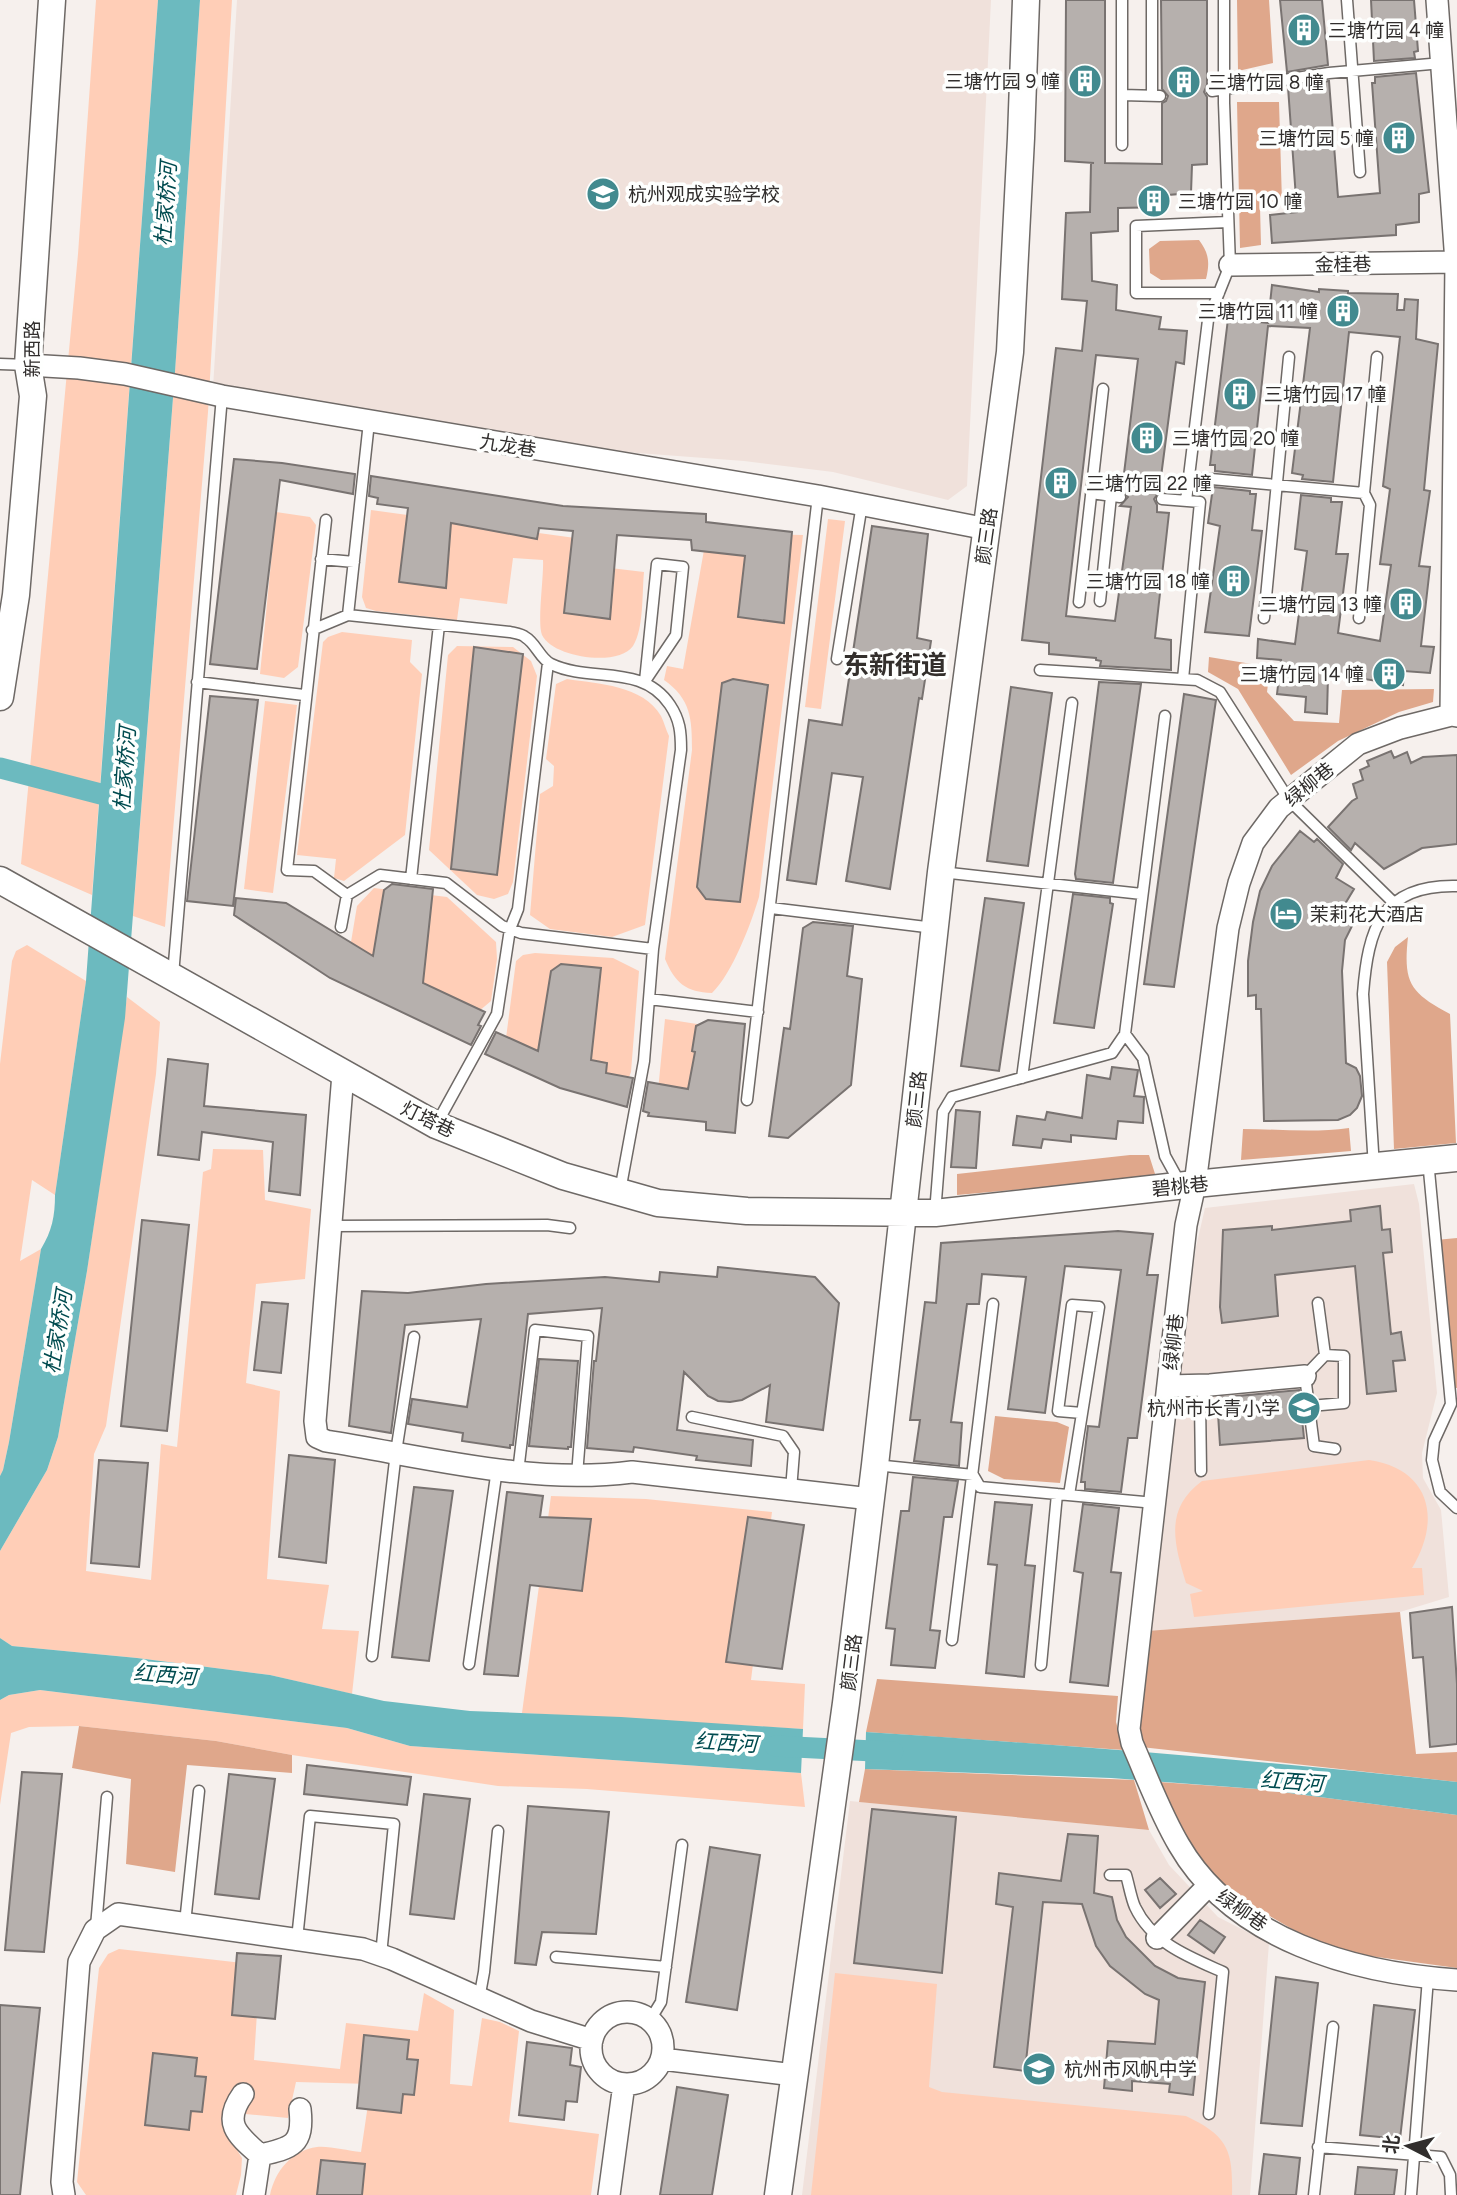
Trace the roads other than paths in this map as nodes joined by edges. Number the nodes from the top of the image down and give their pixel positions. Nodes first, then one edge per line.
1 (52, 0) edge
2 (1026, 0) edge
3 (1122, 0) edge
4 (1152, 0) edge
5 (1224, 0) edge
6 (1347, 0) edge
7 (1437, 0) edge
8 (1442, 63) junction
9 (1352, 71) junction
10 (1224, 90) junction
11 (1212, 91) dead end
12 (1122, 95) junction
13 (1122, 145) dead end
14 (1360, 172) dead end
15 (1228, 222) junction
16 (1457, 262) edge
17 (1230, 265) junction
18 (1219, 293) junction
19 (1289, 357) dead end
20 (1377, 357) dead end
21 (0, 364) edge
22 (28, 365) junction
23 (1103, 389) dead end
24 (222, 396) junction
25 (369, 422) junction
26 (1189, 477) junction
27 (1276, 485) junction
28 (1091, 493) junction
29 (1363, 494) junction
30 (818, 496) junction
31 (1162, 499) dead end
32 (1186, 501) junction
33 (862, 504) junction
34 (326, 520) dead end
35 (986, 529) junction
36 (321, 559) junction
37 (354, 562) junction
38 (1100, 601) dead end
39 (1079, 602) dead end
40 (348, 615) junction
41 (1264, 618) dead end
42 (1359, 618) dead end
43 (439, 625) junction
44 (312, 630) junction
45 (837, 659) dead end
46 (548, 663) junction
47 (1040, 670) dead end
48 (1183, 680) junction
49 (645, 681) junction
50 (197, 682) junction
51 (304, 695) junction
52 (0, 697) edge
53 (1072, 703) dead end
54 (1165, 716) dead end
55 (1454, 716) edge
56 (1289, 800) junction
57 (941, 872) junction
58 (411, 879) junction
59 (0, 880) edge
60 (1048, 885) junction
61 (1457, 886) edge
62 (1142, 894) junction
63 (347, 895) junction
64 (1393, 902) junction
65 (771, 908) junction
66 (341, 927) dead end
67 (934, 928) junction
68 (510, 929) junction
69 (653, 949) junction
70 (172, 978) junction
71 (649, 999) junction
72 (758, 1012) junction
73 (1125, 1034) junction
74 (343, 1074) junction
75 (1022, 1078) junction
76 (747, 1100) dead end
77 (436, 1125) junction
78 (1457, 1158) edge
79 (1428, 1160) junction
80 (1374, 1167) junction
81 (1188, 1184) junction
82 (620, 1192) junction
83 (903, 1213) junction
84 (935, 1213) junction
85 (330, 1226) junction
86 (570, 1228) dead end
87 (1318, 1303) dead end
88 (993, 1304) dead end
89 (414, 1337) dead end
90 (1325, 1355) junction
91 (1306, 1376) junction
92 (1168, 1385) junction
93 (1210, 1385) junction
94 (1310, 1406) junction
95 (1082, 1413) junction
96 (692, 1417) dead end
97 (1335, 1449) dead end
98 (396, 1452) junction
99 (875, 1465) junction
100 (508, 1471) junction
101 (1201, 1471) dead end
102 (577, 1475) junction
103 (973, 1475) junction
104 (791, 1490) junction
105 (1063, 1495) junction
106 (871, 1499) junction
107 (1155, 1503) junction
108 (1457, 1508) edge
109 (952, 1640) dead end
110 (372, 1656) dead end
111 (469, 1664) dead end
112 (1041, 1665) dead end
113 (199, 1791) dead end
114 (107, 1797) dead end
115 (498, 1831) dead end
116 (682, 1846) dead end
117 (1110, 1875) dead end
118 (1209, 1885) junction
119 (185, 1923) junction
120 (96, 1930) junction
121 (1157, 1938) junction
122 (298, 1939) junction
123 (381, 1955) junction
124 (556, 1957) dead end
125 (666, 1967) junction
126 (1428, 1978) junction
127 (1457, 1980) edge
128 (479, 1999) junction
129 (650, 2020) junction
130 (1334, 2027) dead end
131 (592, 2040) junction
132 (662, 2059) junction
133 (794, 2075) junction
134 (624, 2084) junction
135 (243, 2094) dead end
136 (300, 2109) dead end
137 (1209, 2114) dead end
138 (1318, 2147) junction
139 (1414, 2153) junction
140 (260, 2155) junction
141 (64, 2195) edge
142 (254, 2195) edge
143 (608, 2195) edge
144 (778, 2195) edge
145 (1314, 2195) edge
146 (1411, 2195) edge
147 (1451, 2195) edge

1 - 22 street, 新西路
2 - 35 street, 颜三路
3 - 12 lane
4 - 12 lane
5 - 10 lane
6 - 9 lane
7 - 8 street
8 - 9 lane
8 - 16 street
9 - 10 lane
9 - 14 lane
10 - 11 lane
10 - 15 lane
12 - 13 lane
15 - 17 lane
15 - 18 lane
16 - 17 street, 金桂巷
16 - 55 street
17 - 18 lane
18 - 26 lane
19 - 27 lane
20 - 29 lane
21 - 22 lane
22 - 24 street, 九龙巷
22 - 52 street, 新西路
23 - 28 lane
24 - 25 street, 九龙巷
24 - 50 lane
25 - 30 street, 九龙巷
25 - 37 lane
26 - 27 lane
26 - 32 lane
27 - 29 lane
27 - 41 lane
28 - 38 lane
28 - 39 lane
29 - 42 lane
30 - 33 street, 九龙巷
30 - 65 lane
31 - 32 lane
32 - 48 lane
33 - 35 street, 九龙巷
33 - 45 lane
34 - 36 lane
35 - 57 street, 颜三路
36 - 37 lane
36 - 44 lane
37 - 40 lane
40 - 43 lane
40 - 44 lane
43 - 46 lane
43 - 58 lane
44 - 51 lane
46 - 49 lane
46 - 68 lane
47 - 48 lane
48 - 56 lane
49 - 49 lane
49 - 69 lane
50 - 51 lane
50 - 70 lane
51 - 63 lane
53 - 60 lane
54 - 62 lane
55 - 56 street, 绿柳巷
56 - 64 lane
56 - 81 street, 绿柳巷
57 - 60 lane
57 - 67 street, 颜三路
58 - 63 lane
58 - 68 lane
59 - 70 street, 灯塔巷
60 - 62 lane
60 - 75 lane
61 - 64 lane
62 - 73 lane
63 - 66 lane
64 - 80 lane
65 - 67 lane
65 - 72 lane
67 - 83 street, 颜三路
68 - 69 lane
68 - 77 lane
69 - 71 lane
70 - 74 street, 灯塔巷
71 - 72 lane
71 - 82 lane
72 - 76 lane
73 - 75 lane
73 - 81 lane
74 - 77 street, 灯塔巷
74 - 85 street
75 - 84 lane
77 - 82 street, 灯塔巷
78 - 79 street, 碧桃巷
79 - 80 street, 碧桃巷
79 - 108 lane
80 - 81 street, 碧桃巷
81 - 84 street, 碧桃巷
81 - 92 street, 绿柳巷
82 - 83 street, 灯塔巷
83 - 84 street, 碧桃巷
83 - 99 street, 颜三路
85 - 86 lane
85 - 98 street
87 - 90 lane
88 - 103 lane
89 - 98 lane
90 - 91 lane
90 - 94 lane
91 - 93 street
91 - 94 lane
92 - 93 street
92 - 107 street, 绿柳巷
93 - 101 lane
94 - 97 lane
95 - 95 lane
95 - 105 lane
96 - 104 lane
98 - 100 street
98 - 110 lane
99 - 103 lane
99 - 106 street, 颜三路
100 - 102 street
100 - 102 lane
100 - 111 lane
102 - 104 street
103 - 105 lane
103 - 109 lane
104 - 106 street
105 - 107 lane
105 - 112 lane
106 - 133 street, 颜三路
107 - 118 street, 绿柳巷
113 - 119 lane
114 - 120 lane
115 - 128 lane
116 - 125 lane
117 - 121 lane
118 - 121 street
118 - 126 street, 绿柳巷
119 - 120 street
119 - 122 street
120 - 141 street
121 - 137 lane
122 - 123 street
122 - 123 lane
123 - 128 street
124 - 125 lane
125 - 129 lane
126 - 127 street, 绿柳巷
126 - 139 lane
128 - 131 street
129 - 131 street
129 - 132 street
130 - 138 lane
131 - 134 street
132 - 133 street
132 - 134 street
133 - 144 street, 颜三路
134 - 143 street
135 - 140 street
136 - 140 street
138 - 139 lane
138 - 145 lane
139 - 146 lane
139 - 147 lane
140 - 142 street

